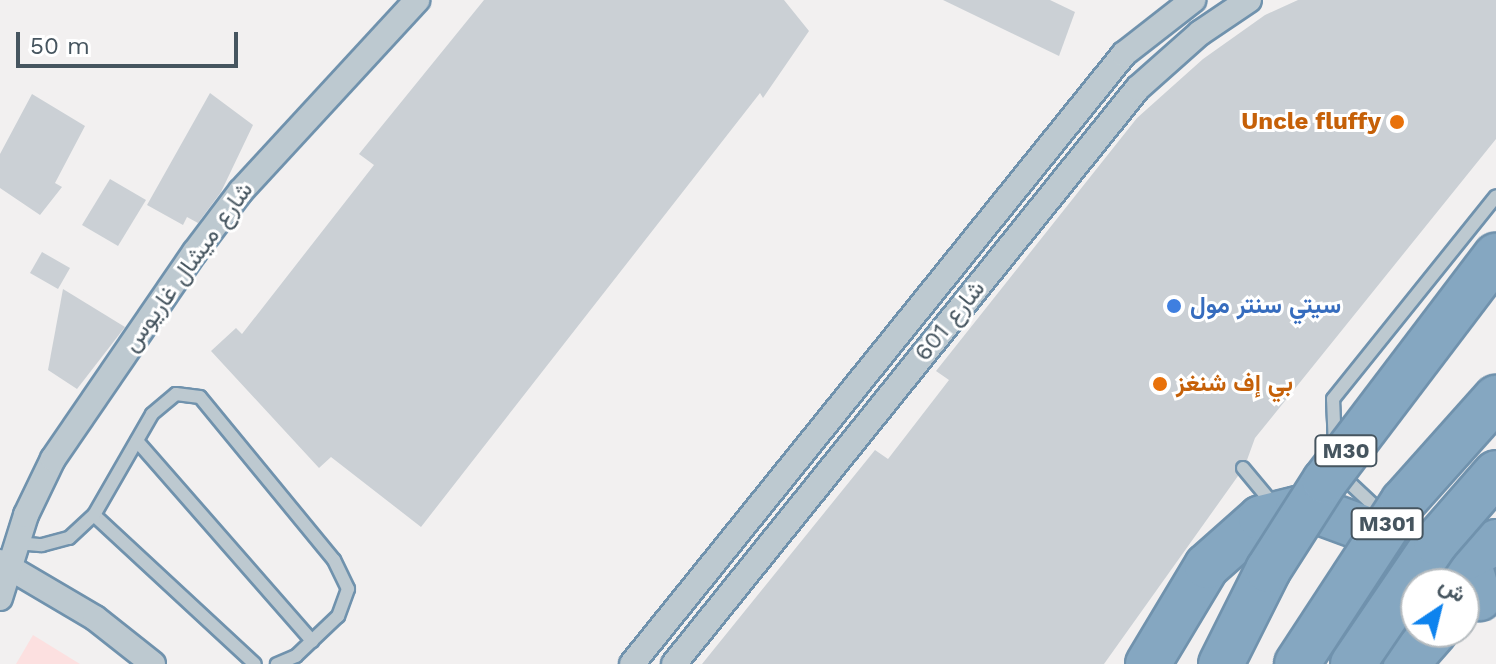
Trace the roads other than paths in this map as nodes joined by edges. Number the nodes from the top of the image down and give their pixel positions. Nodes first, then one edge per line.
1 (417, 0) edge
2 (1193, 0) edge
3 (1249, 0) edge
4 (1496, 196) edge
5 (1496, 256) edge
6 (1496, 398) edge
7 (137, 441) junction
8 (1243, 468) dead end
9 (1496, 473) edge
10 (1281, 512) junction
11 (94, 515) junction
12 (17, 543) junction
13 (1482, 549) edge
14 (4, 565) edge
15 (0, 598) edge
16 (1480, 599) edge
17 (312, 641) junction
18 (1420, 648) edge
19 (153, 664) edge
20 (255, 664) edge
21 (277, 664) edge
22 (632, 664) edge
23 (674, 664) edge
24 (1148, 664) edge
25 (1221, 664) edge
26 (1297, 664) edge
27 (1353, 664) edge
28 (1406, 664) edge

1 - 12 street, شارع ميشال غاريوس
2 - 22 street, شارع 601
3 - 23 street, شارع 601
4 - 13 lane
5 - 25 highway, M30, bridge
6 - 26 highway, M301, bridge
7 - 11 lane
7 - 17 lane
7 - 17 lane
8 - 10 lane
9 - 27 highway, bridge
10 - 13 highway
10 - 24 highway
11 - 12 lane
11 - 20 lane
12 - 14 street, شارع ميشال غاريوس
13 - 16 highway
14 - 15 street, شارع ميشال غاريوس
14 - 19 street
17 - 21 lane
18 - 28 highway

